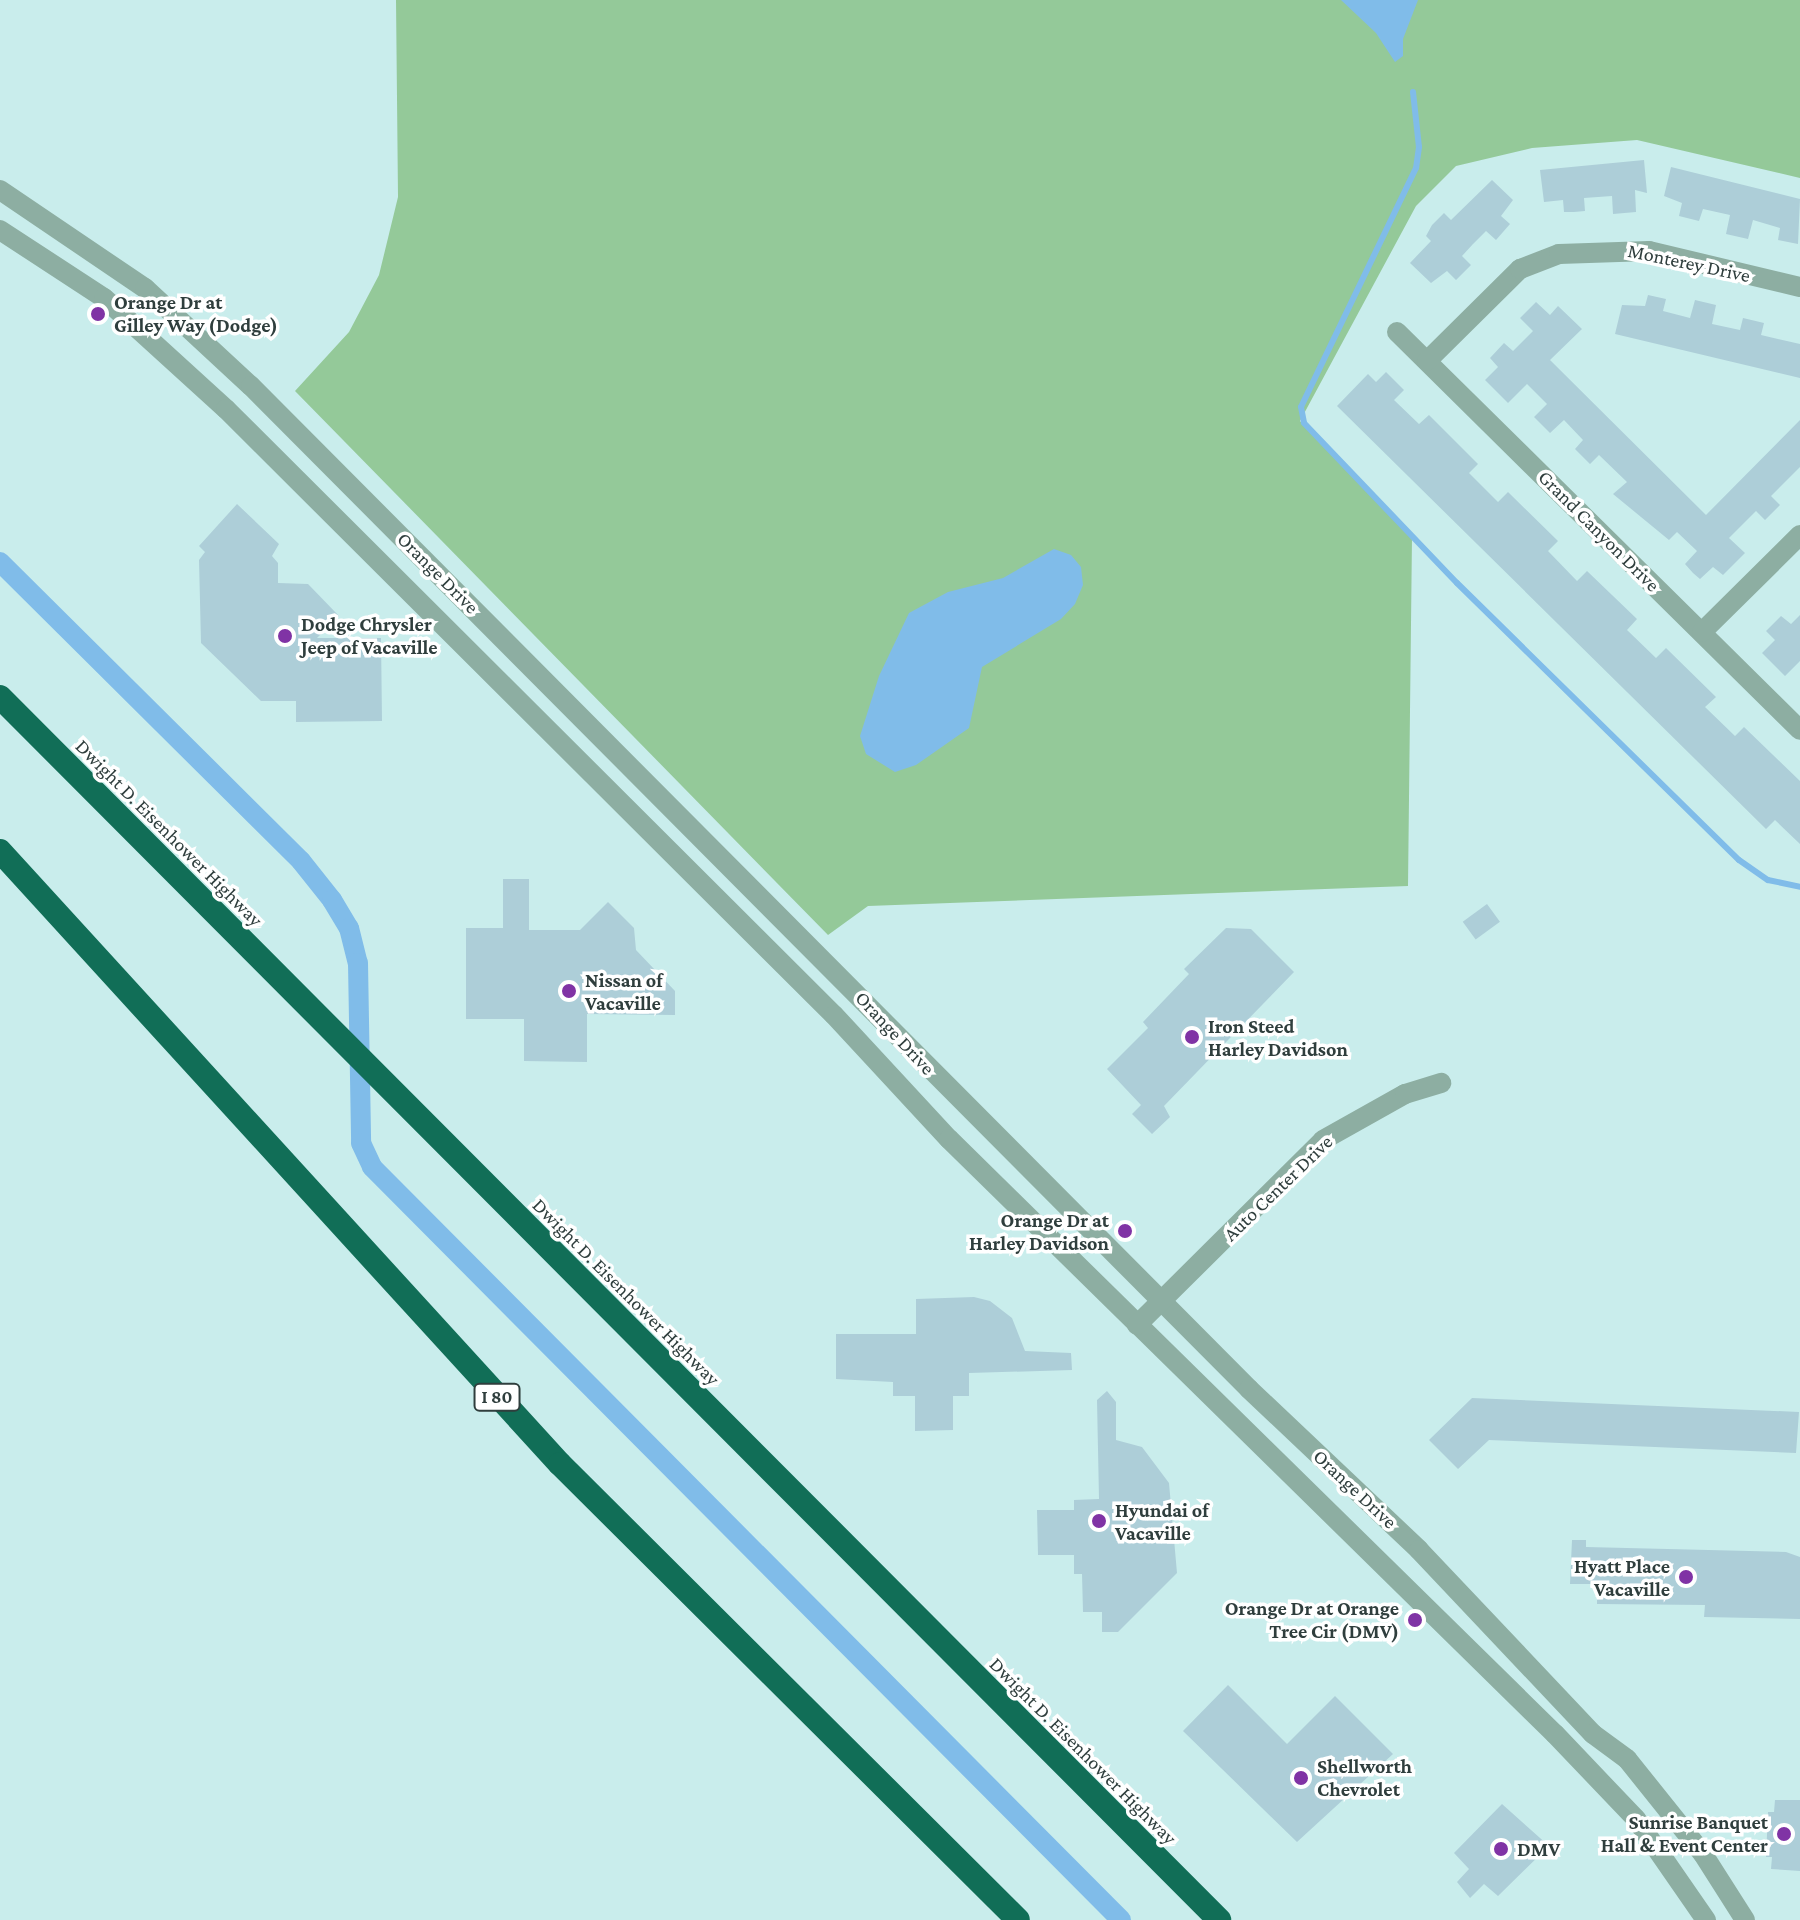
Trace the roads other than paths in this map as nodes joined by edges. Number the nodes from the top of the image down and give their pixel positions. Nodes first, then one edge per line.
1 (2, 192) edge
2 (2, 231) edge
3 (1800, 287) edge
4 (1397, 332) dead end
5 (1427, 361) junction
6 (251, 386) junction
7 (226, 409) junction
8 (1800, 535) edge
9 (1702, 632) junction
10 (0, 697) edge
11 (1800, 730) edge
12 (0, 851) edge
13 (1441, 1083) dead end
14 (1162, 1301) junction
15 (1137, 1325) junction
16 (1018, 1920) edge
17 (1219, 1920) edge
18 (1706, 1920) edge
19 (1745, 1920) edge

1 - 6 street, Orange Drive
2 - 7 street, Orange Drive
3 - 5 street, Monterey Drive
4 - 5 street, Grand Canyon Drive
5 - 9 street, Grand Canyon Drive
6 - 7 street
6 - 14 street, Orange Drive
7 - 15 street, Orange Drive
8 - 9 street
9 - 11 street, Grand Canyon Drive
10 - 17 highway, Dwight D. Eisenhower Highway
12 - 16 highway, I 80
13 - 14 street, Auto Center Drive
14 - 15 street, Auto Center Drive
14 - 19 street, Orange Drive
15 - 18 street, Orange Drive

